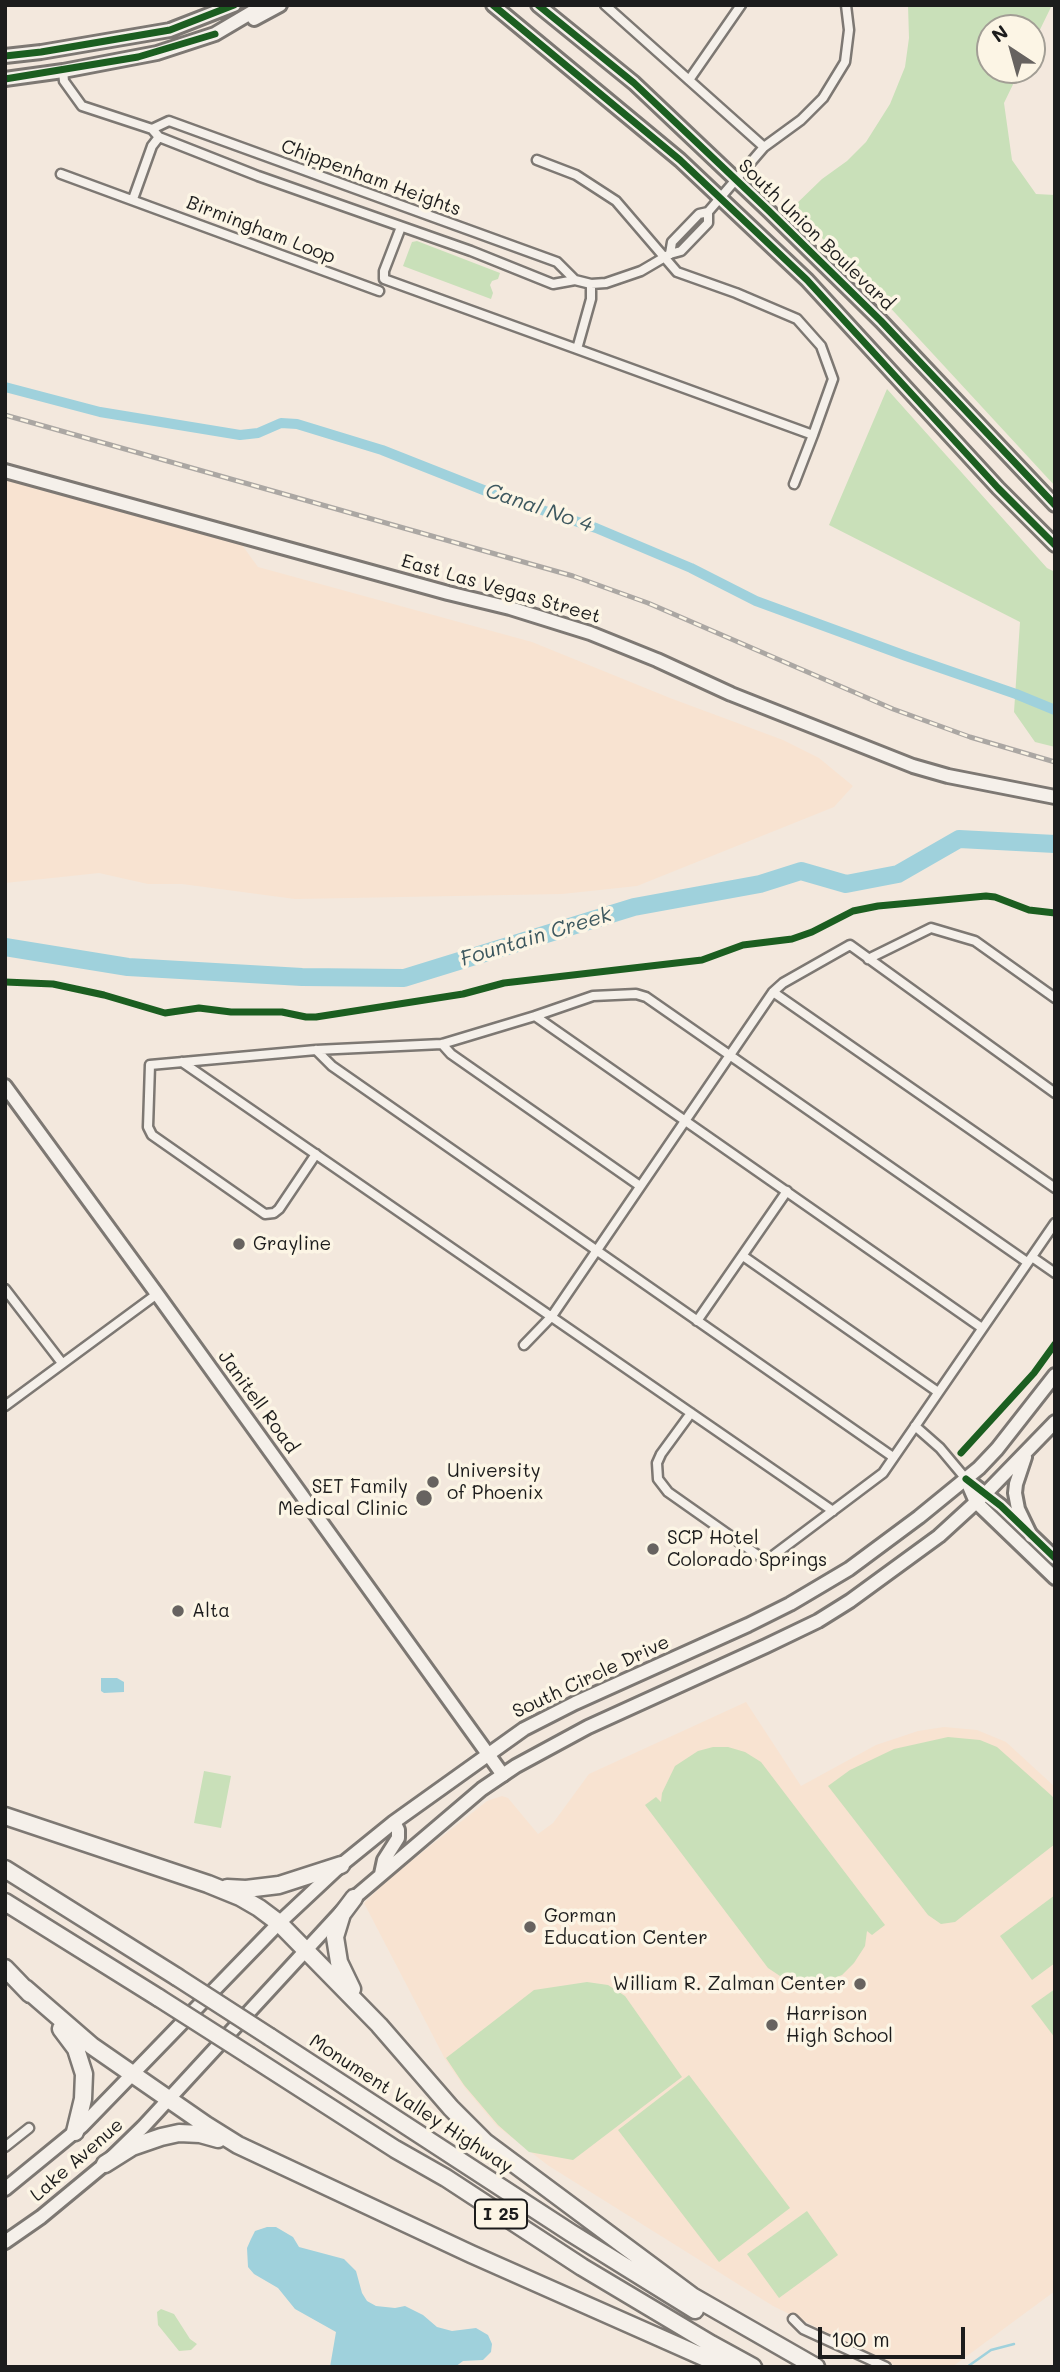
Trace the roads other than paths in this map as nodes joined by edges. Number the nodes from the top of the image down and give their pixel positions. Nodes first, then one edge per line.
1 (234, 5) edge
2 (264, 5) edge
3 (279, 5) edge
4 (493, 5) edge
5 (538, 5) edge
6 (605, 5) edge
7 (741, 5) edge
8 (846, 5) edge
9 (219, 9) edge
10 (215, 34) junction
11 (5, 56) edge
12 (62, 71) junction
13 (5, 79) edge
14 (689, 80) junction
15 (152, 129) junction
16 (159, 137) junction
17 (764, 147) junction
18 (537, 160) dead end
19 (61, 174) dead end
20 (736, 180) junction
21 (720, 198) junction
22 (133, 199) junction
23 (401, 227) junction
24 (667, 256) junction
25 (575, 280) junction
26 (591, 284) junction
27 (379, 291) dead end
28 (577, 349) junction
29 (813, 435) junction
30 (5, 471) edge
31 (794, 484) dead end
32 (1055, 505) edge
33 (1055, 545) edge
34 (1055, 797) edge
35 (868, 959) junction
36 (773, 992) junction
37 (1055, 998) edge
38 (535, 1016) junction
39 (442, 1044) junction
40 (316, 1049) junction
41 (730, 1055) junction
42 (182, 1062) junction
43 (5, 1086) edge
44 (1055, 1093) edge
45 (685, 1121) junction
46 (316, 1154) junction
47 (640, 1186) junction
48 (1055, 1188) edge
49 (787, 1191) junction
50 (1055, 1223) edge
51 (596, 1251) junction
52 (743, 1256) junction
53 (1029, 1259) junction
54 (1055, 1273) edge
55 (5, 1289) edge
56 (158, 1294) junction
57 (552, 1316) junction
58 (697, 1321) junction
59 (982, 1328) junction
60 (524, 1346) dead end
61 (62, 1363) junction
62 (1055, 1375) edge
63 (937, 1392) junction
64 (5, 1406) edge
65 (691, 1413) junction
66 (1055, 1422) edge
67 (915, 1426) junction
68 (1028, 1451) junction
69 (893, 1457) junction
70 (966, 1479) junction
71 (981, 1498) junction
72 (833, 1511) junction
73 (1031, 1536) junction
74 (1055, 1558) edge
75 (1055, 1578) edge
76 (488, 1753) junction
77 (503, 1775) junction
78 (5, 1816) edge
79 (394, 1822) junction
80 (341, 1865) junction
81 (5, 1869) edge
82 (381, 1874) junction
83 (218, 1888) junction
84 (354, 1898) junction
85 (5, 1902) edge
86 (279, 1923) junction
87 (307, 1950) junction
88 (5, 1968) edge
89 (25, 1987) junction
90 (379, 2025) junction
91 (133, 2075) junction
92 (169, 2099) junction
93 (29, 2128) dead end
94 (75, 2132) junction
95 (238, 2145) junction
96 (5, 2147) edge
97 (106, 2164) junction
98 (5, 2189) edge
99 (5, 2242) edge
100 (793, 2319) dead end
101 (726, 2367) edge
102 (753, 2367) edge
103 (799, 2367) edge
104 (816, 2367) edge
105 (886, 2367) edge

1 - 9 main road
2 - 10 main road
3 - 10 main road
4 - 21 main road, South Union Boulevard
5 - 20 main road, South Union Boulevard
6 - 14 street
7 - 14 street
8 - 17 street, Chippenham Heights
9 - 11 main road
10 - 12 main road
12 - 13 main road
12 - 15 street, Chippenham Heights
14 - 17 street
15 - 16 street, Chippenham Heights
15 - 25 street, Chippenham Heights
16 - 22 street
16 - 23 street, Chippenham Heights
17 - 20 street, Chippenham Heights
18 - 24 street
19 - 22 street, Birmingham Loop
20 - 21 street, Chippenham Heights
20 - 32 main road, South Union Boulevard
21 - 24 street, Chippenham Heights
21 - 33 main road, South Union Boulevard
22 - 27 street, Birmingham Loop
23 - 25 street, Chippenham Heights
23 - 28 street
24 - 26 street, Chippenham Heights
24 - 29 street
25 - 26 street, Chippenham Heights
26 - 28 street
28 - 29 street
29 - 31 street
30 - 34 main road, East Las Vegas Street
35 - 36 street
35 - 37 street
35 - 44 street
36 - 41 street
36 - 48 street
38 - 39 street
38 - 41 street
38 - 45 street
39 - 40 street
39 - 47 street
40 - 42 street
40 - 51 street
41 - 45 street
41 - 53 street
42 - 46 street
42 - 46 street
43 - 56 main road, Janitell Road
45 - 47 street
45 - 49 street
46 - 57 street
47 - 51 street
49 - 52 street
49 - 59 street
50 - 53 street
51 - 57 street
51 - 58 street
52 - 58 street
52 - 63 street
53 - 54 street
53 - 59 street
55 - 61 street
56 - 61 street
56 - 76 main road, Janitell Road
57 - 60 street
57 - 65 street
58 - 69 street
59 - 63 street
61 - 64 street
62 - 70 main road, South Circle Drive
63 - 67 street
65 - 72 street
65 - 72 street
66 - 68 main road
67 - 69 street
67 - 70 street
68 - 71 main road
68 - 73 main road
69 - 72 street
70 - 71 main road
70 - 76 main road, South Circle Drive
71 - 73 main road
71 - 75 main road
71 - 77 main road
73 - 74 main road
76 - 77 main road, Janitell Road
76 - 79 main road, South Circle Drive
77 - 82 main road
78 - 83 highway
79 - 80 main road, South Circle Drive
79 - 82 main road
80 - 83 highway
80 - 86 main road, South Circle Drive
81 - 103 highway, Monument Valley Highway / I 25, bridge
82 - 84 main road
83 - 86 highway
84 - 87 main road
84 - 90 highway
85 - 102 highway, I 25, bridge
86 - 87 highway
86 - 91 main road, South Circle Drive
87 - 90 highway
87 - 92 main road
88 - 89 highway
89 - 91 highway
89 - 94 highway
90 - 104 highway
91 - 92 highway
91 - 94 main road, Lake Avenue
92 - 95 highway
92 - 97 main road, Lake Avenue
93 - 96 street
94 - 98 main road, Lake Avenue
95 - 97 highway
95 - 101 highway
97 - 99 main road, Lake Avenue
100 - 105 street

